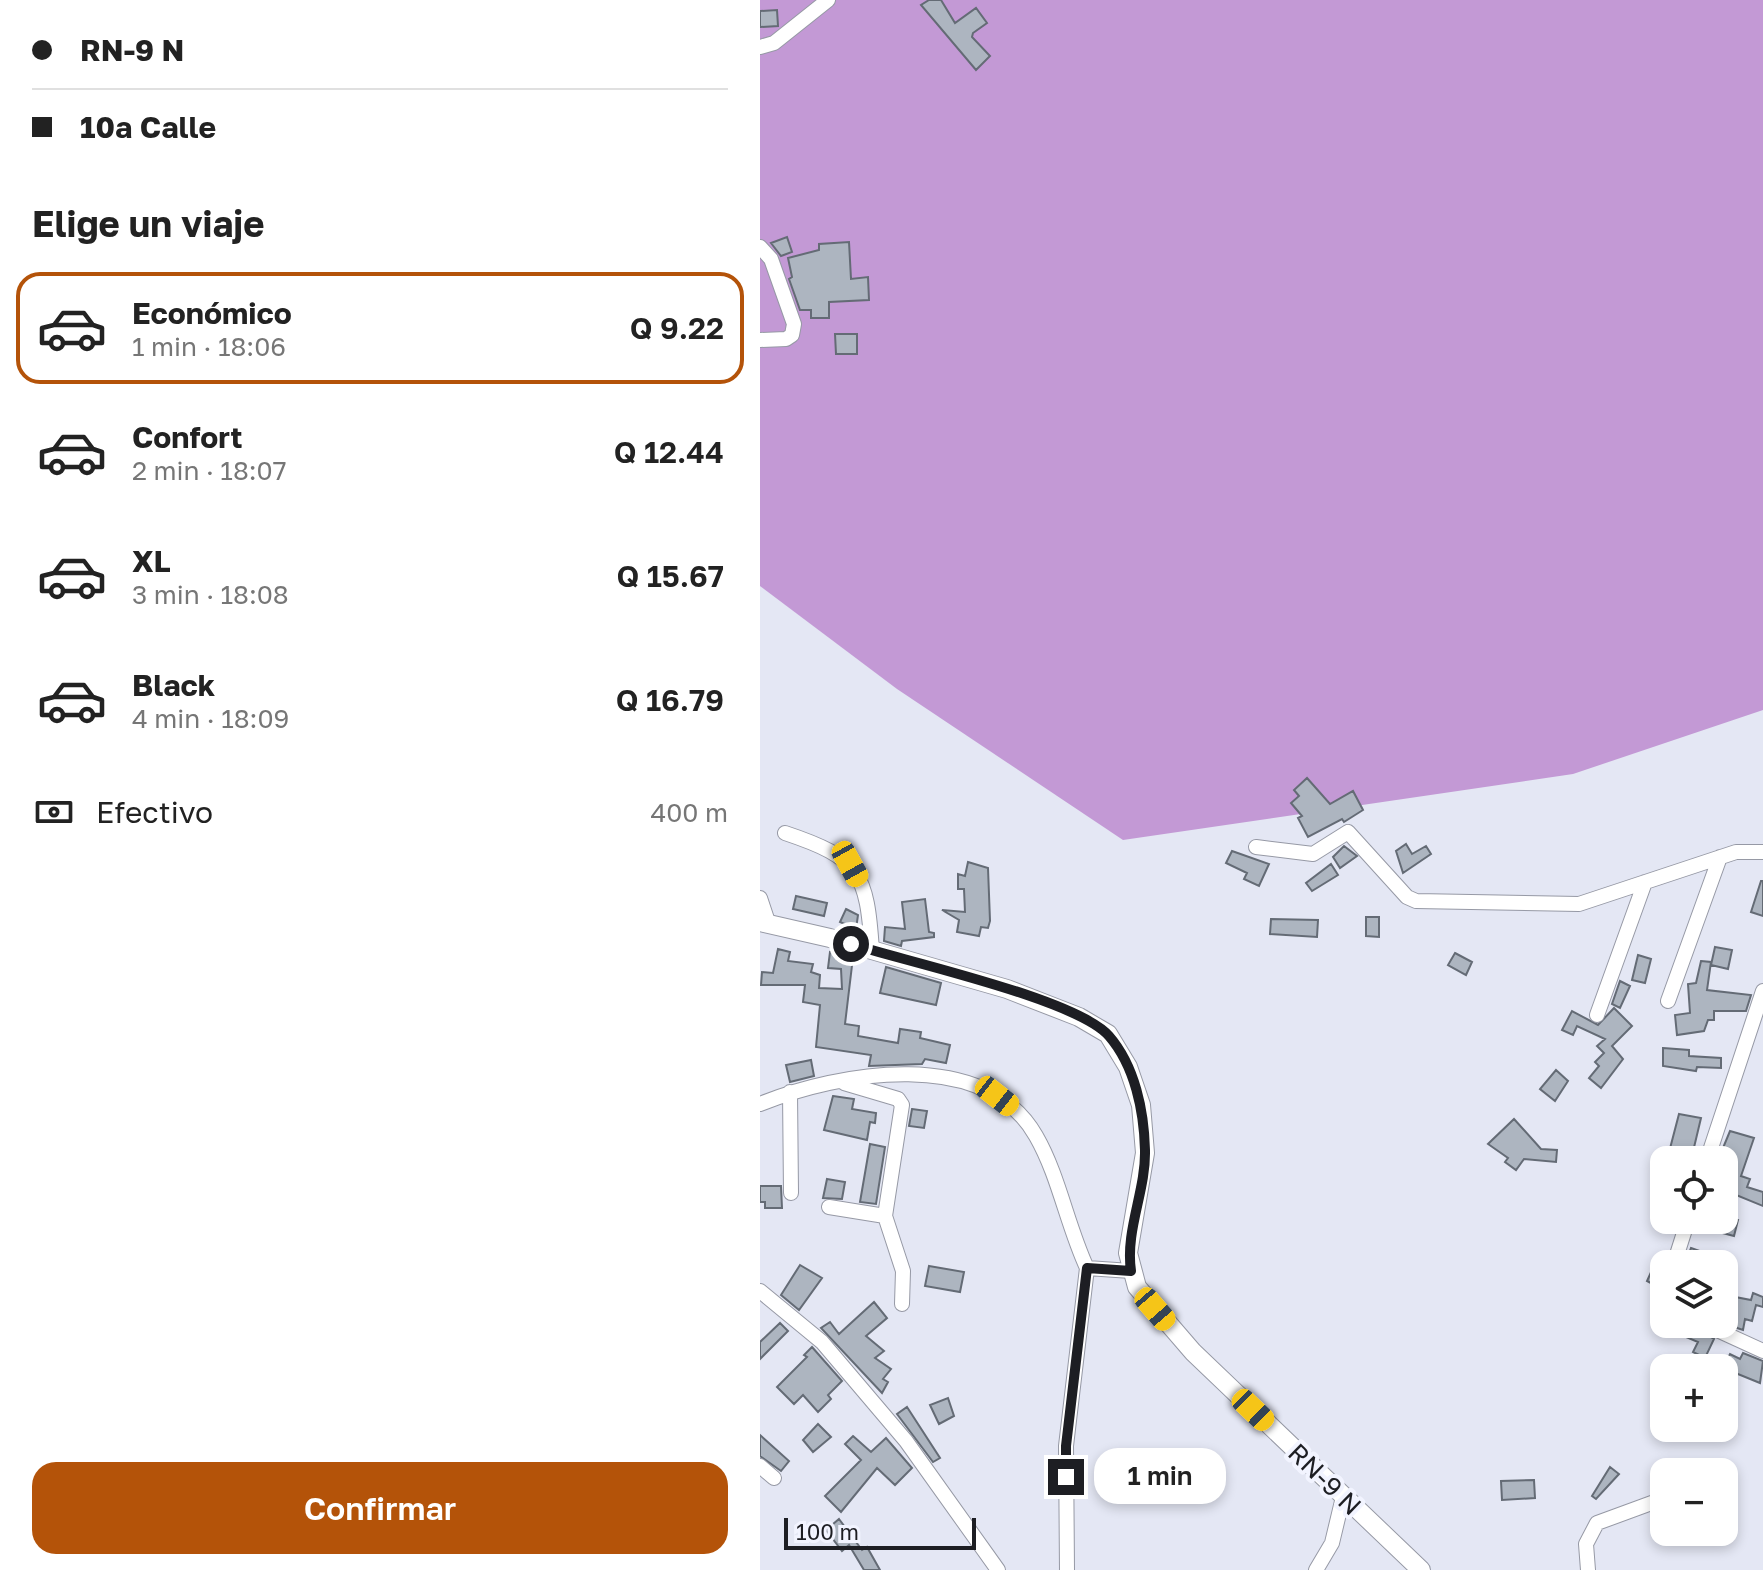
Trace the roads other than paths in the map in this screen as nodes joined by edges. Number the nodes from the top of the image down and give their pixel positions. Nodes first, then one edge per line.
1 (826, 0) edge
2 (760, 47) edge
3 (760, 247) edge
4 (760, 340) edge
5 (785, 833) dead end
6 (1256, 847) dead end
7 (1763, 852) edge
8 (1720, 857) junction
9 (1645, 882) junction
10 (760, 898) edge
11 (764, 922) edge
12 (872, 951) junction
13 (1763, 991) edge
14 (1668, 1001) dead end
15 (1597, 1015) dead end
16 (836, 1081) junction
17 (790, 1092) junction
18 (760, 1104) edge
19 (1712, 1146) edge
20 (791, 1193) dead end
21 (829, 1207) dead end
22 (885, 1216) junction
23 (1087, 1268) junction
24 (1131, 1271) junction
25 (760, 1291) edge
26 (902, 1304) dead end
27 (1735, 1338) edge
28 (1763, 1351) edge
29 (760, 1466) edge
30 (774, 1478) dead end
31 (1343, 1497) junction
32 (1650, 1504) edge
33 (998, 1570) edge
34 (1067, 1570) edge
35 (1316, 1570) edge
36 (1421, 1570) edge
37 (1588, 1570) edge

1 - 2 street
3 - 4 street
5 - 12 street
6 - 9 street
7 - 8 street
8 - 9 street
8 - 14 street
9 - 15 street
10 - 11 street
11 - 12 main road
12 - 24 main road
13 - 19 street
16 - 17 street
16 - 22 street
16 - 23 street
17 - 18 street
17 - 20 street
21 - 22 street
22 - 26 street
23 - 24 street
23 - 34 street
24 - 31 main road, RN-9 N
25 - 33 street
27 - 28 street
29 - 30 street
31 - 35 street
31 - 36 main road, RN-9 N
32 - 37 street

